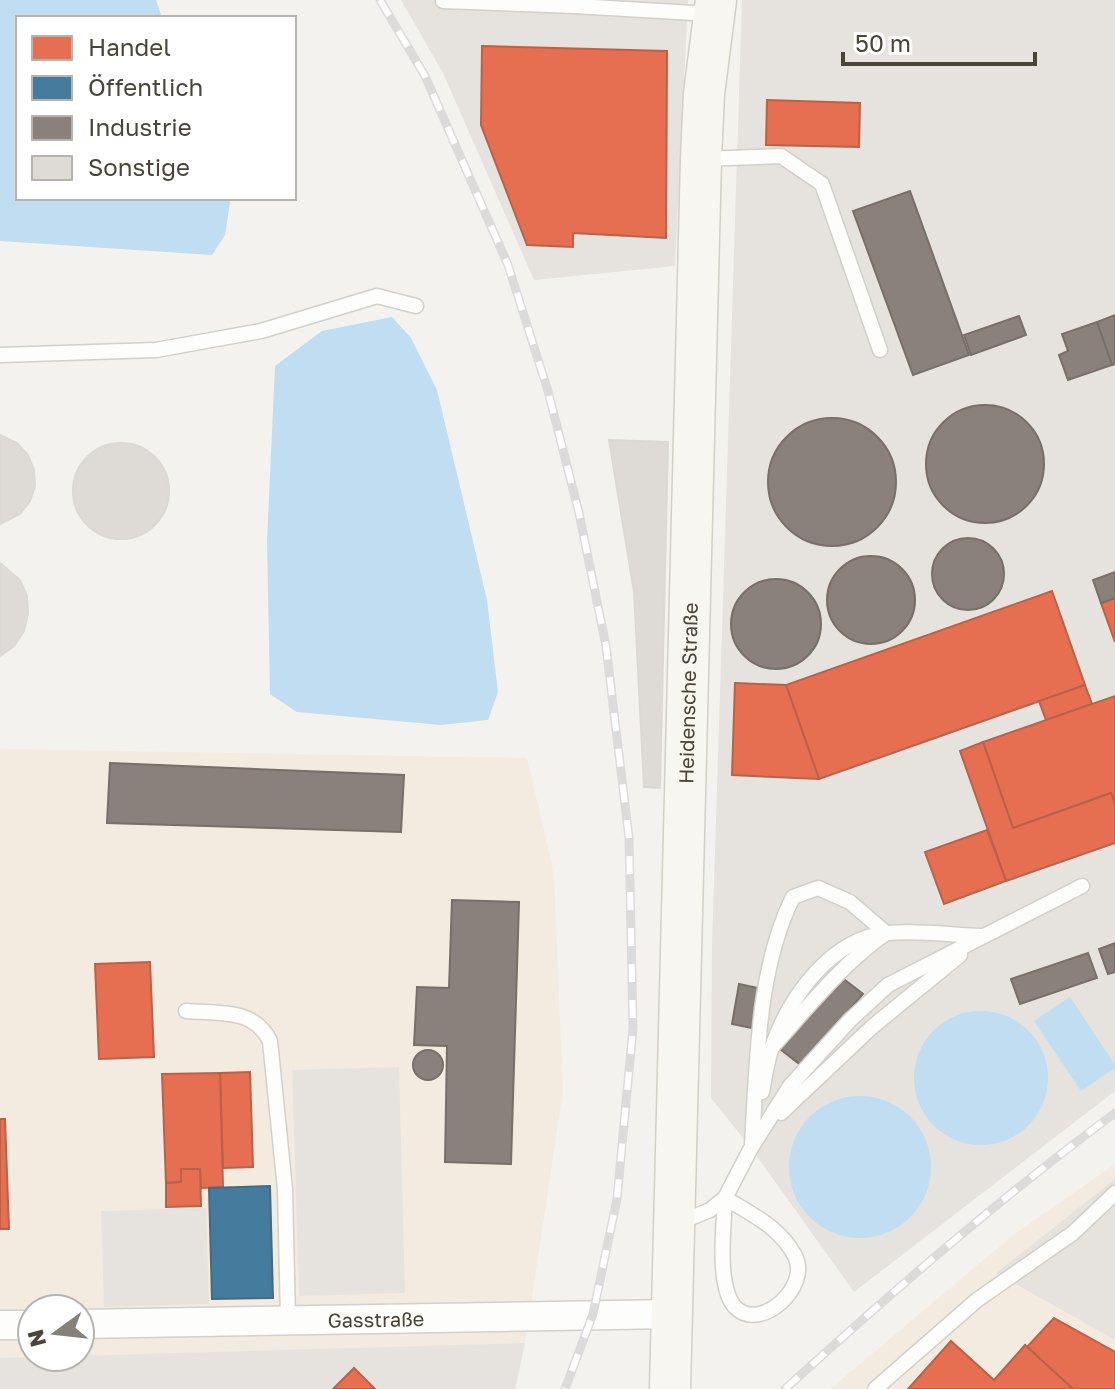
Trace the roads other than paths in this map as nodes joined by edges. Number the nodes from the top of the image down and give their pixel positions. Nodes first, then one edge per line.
1 (443, 1) edge
2 (716, 7) edge
3 (701, 159) junction
4 (416, 306) dead end
5 (880, 350) dead end
6 (0, 355) edge
7 (1082, 886) dead end
8 (886, 933) junction
9 (982, 936) junction
10 (186, 1011) dead end
11 (765, 1044) junction
12 (751, 1148) junction
13 (1115, 1193) edge
14 (725, 1198) junction
15 (672, 1226) junction
16 (671, 1314) junction
17 (288, 1320) junction
18 (96, 1324) edge
19 (670, 1389) edge
20 (875, 1389) edge

1 - 2 lane
2 - 3 main road, Heidensche Straße
3 - 5 lane
3 - 15 main road, Heidensche Straße
4 - 6 lane
7 - 9 lane
8 - 9 lane
8 - 11 lane
8 - 11 lane
9 - 12 lane
9 - 12 lane
10 - 17 lane
11 - 12 lane
12 - 14 lane
13 - 20 lane
14 - 14 lane
14 - 15 lane
15 - 16 main road, Heidensche Straße
16 - 17 street, Gasstraße
16 - 19 main road, Heidensche Straße
17 - 18 street, Gasstraße

